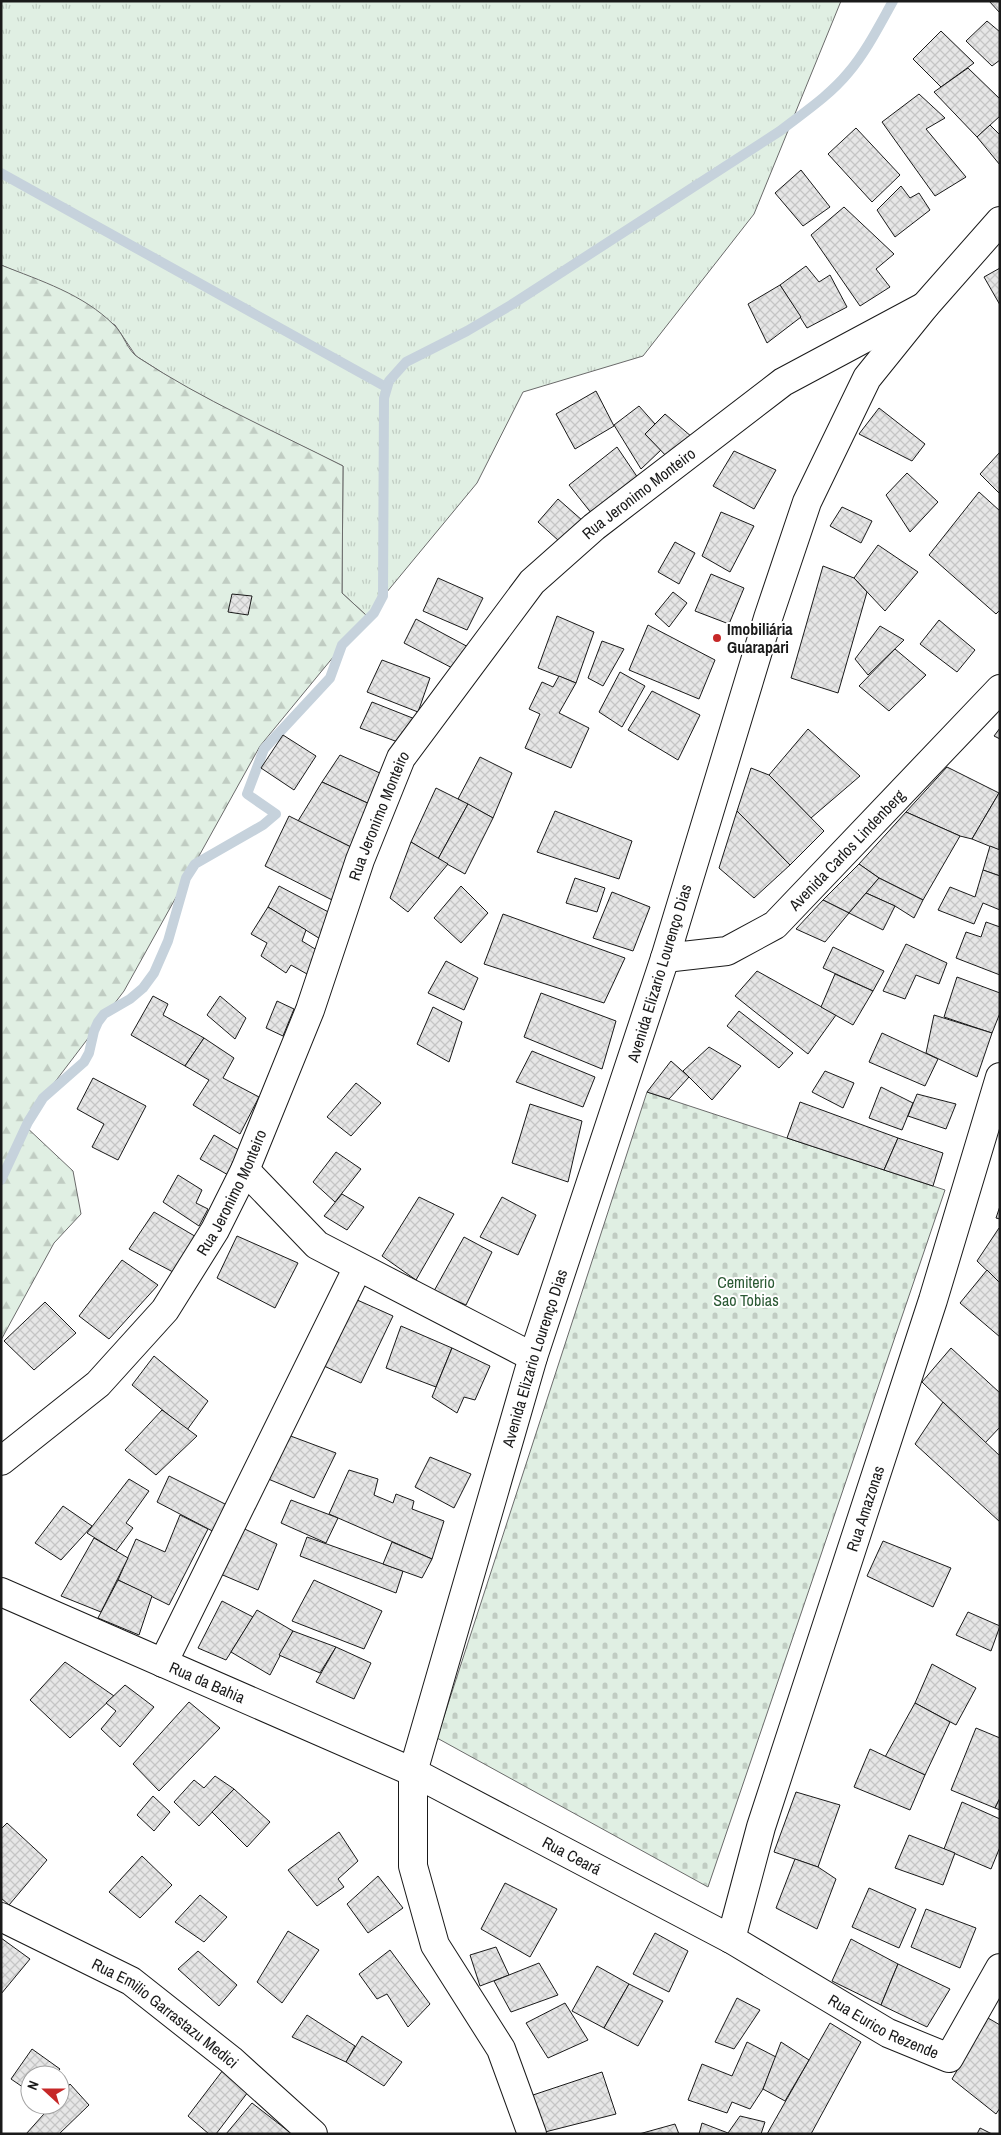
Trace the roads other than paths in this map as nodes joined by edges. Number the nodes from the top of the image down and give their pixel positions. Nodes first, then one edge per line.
1 (1000, 222) edge
2 (925, 306) junction
3 (1000, 690) edge
4 (665, 958) junction
5 (1000, 1077) edge
6 (245, 1170) junction
7 (358, 1267) junction
8 (533, 1357) junction
9 (1, 1461) edge
10 (1, 1592) edge
11 (163, 1663) junction
12 (412, 1772) junction
13 (1, 1918) edge
14 (731, 1939) junction
15 (1000, 1968) edge
16 (313, 2134) edge
17 (532, 2134) edge

1 - 2 street, Avenida Elizario Lourenço Dias
2 - 4 street, Avenida Elizario Lourenço Dias
2 - 6 street, Rua Jeronimo Monteiro
3 - 4 street, Avenida Carlos Lindenberg
4 - 8 street, Avenida Elizario Lourenço Dias
5 - 14 street, Rua Amazonas
6 - 7 street
6 - 9 street, Rua Jeronimo Monteiro
7 - 8 street
7 - 11 street
8 - 12 street, Avenida Elizario Lourenço Dias
10 - 11 street, Rua da Bahia
11 - 12 street, Rua da Bahia
12 - 14 street, Rua Ceará
12 - 17 street, Avenida Elizario Lourenço Dias
13 - 16 street, Rua Emilio Garrastazu Medici
14 - 15 street, Rua Eurico Rezende

